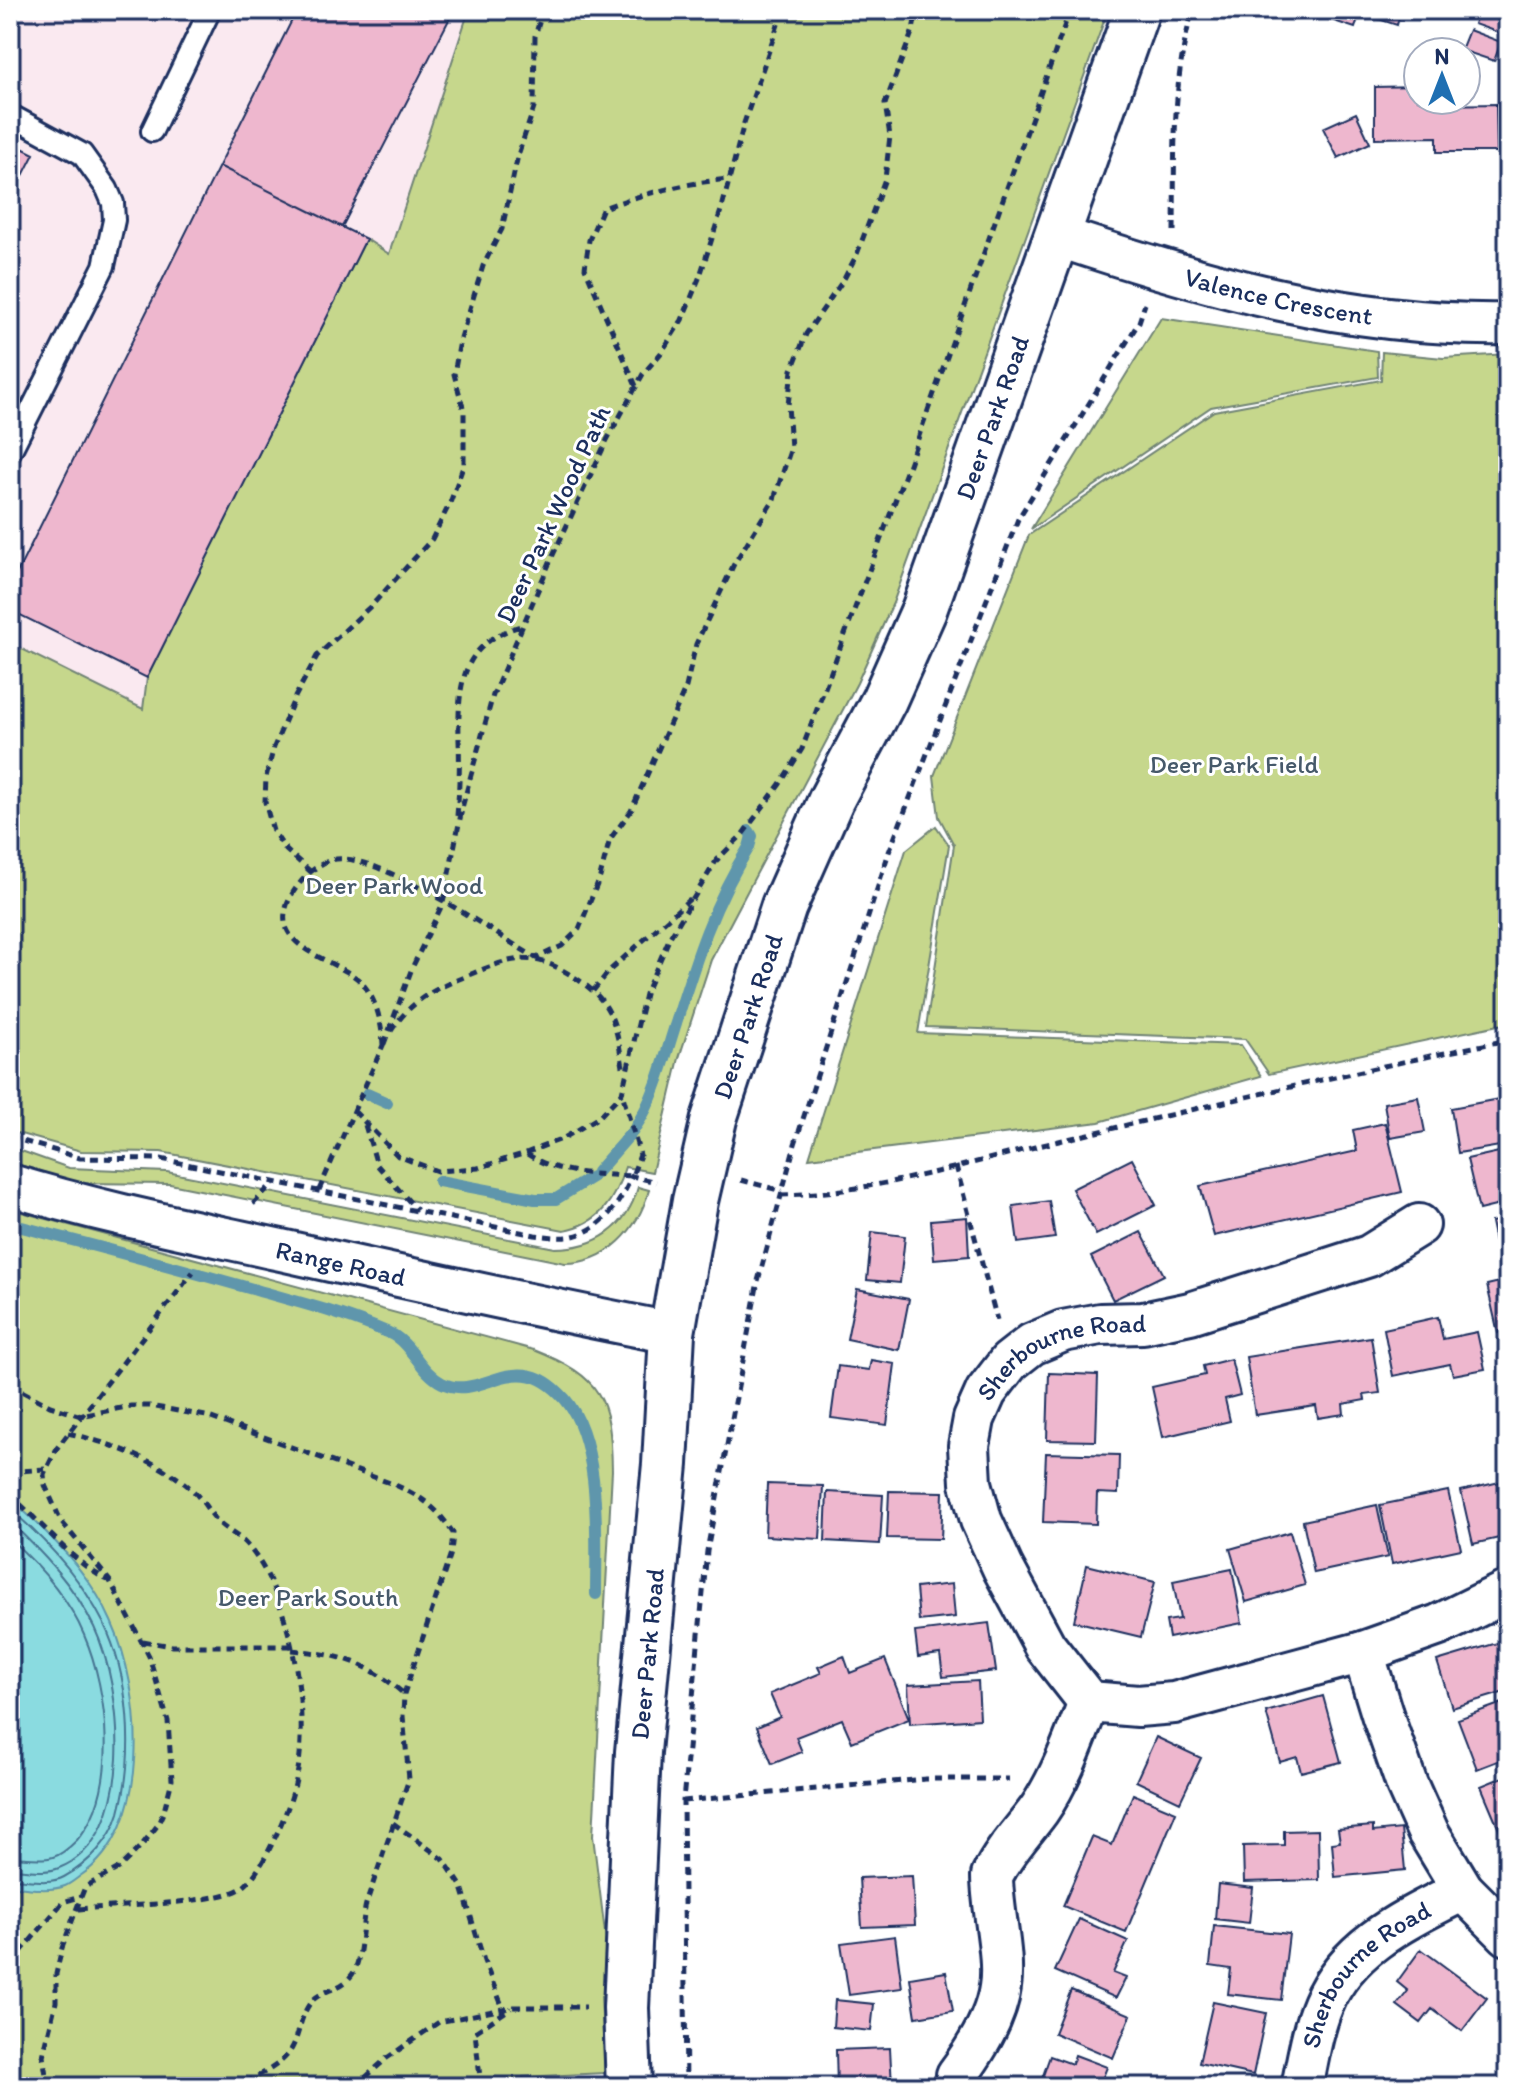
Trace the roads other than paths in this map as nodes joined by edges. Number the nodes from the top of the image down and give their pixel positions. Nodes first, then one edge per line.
1 (210, 10) edge
2 (1137, 10) edge
3 (10, 115) edge
4 (152, 131) dead end
5 (1057, 236) junction
6 (1508, 324) edge
7 (10, 452) edge
8 (10, 1185) edge
9 (1419, 1225) dead end
10 (672, 1333) junction
11 (1508, 1591) edge
12 (1363, 1652) junction
13 (1089, 1702) junction
14 (1463, 1890) junction
15 (1508, 1935) edge
16 (957, 2075) dead end
17 (629, 2087) edge
18 (1302, 2087) edge

1 - 4 lane
2 - 5 street, Deer Park Road
3 - 7 lane
5 - 6 street, Valence Crescent
5 - 10 street, Deer Park Road
8 - 10 street, Range Road
9 - 13 street, Sherbourne Road
10 - 17 street, Deer Park Road
11 - 12 street
12 - 13 street
12 - 14 street, Sherbourne Road
13 - 16 street
14 - 15 street, Sherbourne Road
14 - 18 street, Sherbourne Road

